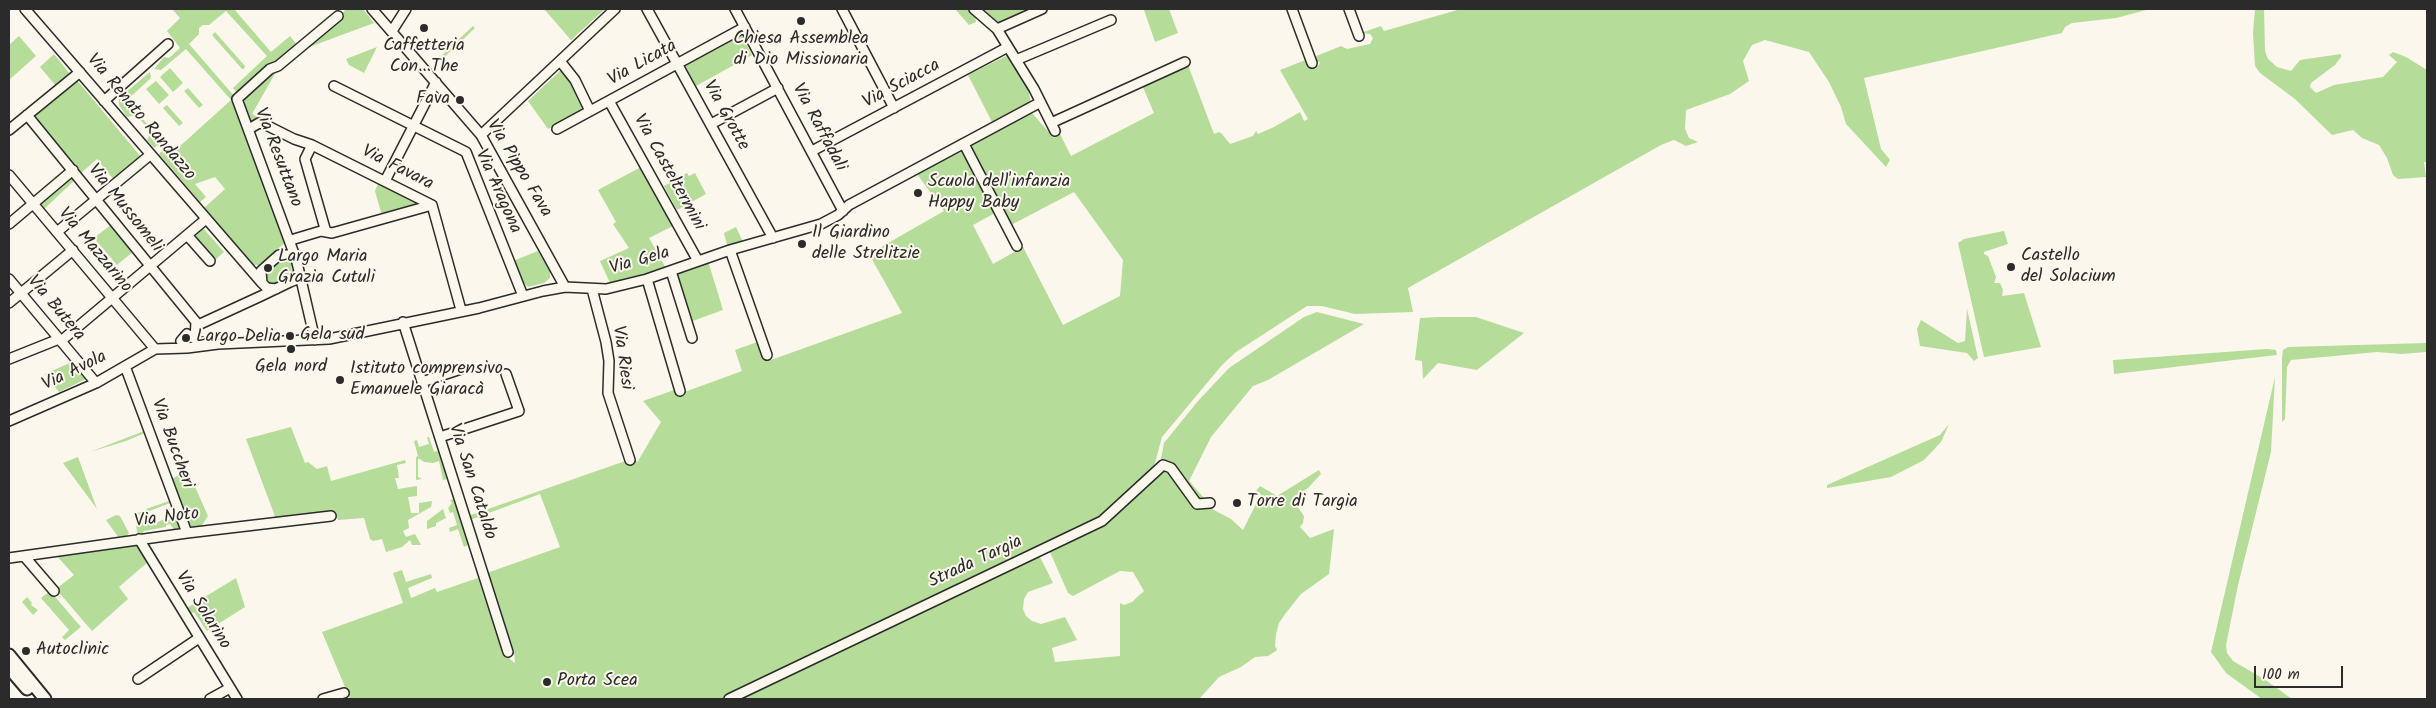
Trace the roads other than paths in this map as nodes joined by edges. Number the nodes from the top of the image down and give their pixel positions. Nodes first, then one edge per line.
1 (25, 9) edge
2 (372, 9) edge
3 (406, 9) edge
4 (615, 9) edge
5 (647, 9) edge
6 (735, 9) edge
7 (842, 9) edge
8 (974, 9) edge
9 (1042, 9) edge
10 (1292, 9) edge
11 (1349, 9) edge
12 (338, 16) dead end
13 (1111, 20) dead end
14 (745, 27) junction
15 (997, 29) junction
16 (392, 31) junction
17 (1360, 36) dead end
18 (168, 44) dead end
19 (1008, 47) junction
20 (1016, 60) junction
21 (560, 61) junction
22 (1185, 62) dead end
23 (677, 63) junction
24 (1312, 63) dead end
25 (80, 72) junction
26 (436, 82) junction
27 (334, 86) dead end
28 (778, 88) junction
29 (609, 100) junction
30 (104, 101) junction
31 (1040, 103) junction
32 (894, 108) junction
33 (590, 111) junction
34 (27, 115) junction
35 (711, 124) junction
36 (412, 127) junction
37 (248, 129) junction
38 (557, 129) dead end
39 (9, 130) edge
40 (481, 135) junction
41 (964, 144) junction
42 (312, 145) junction
43 (812, 151) junction
44 (150, 155) junction
45 (73, 170) junction
46 (9, 175) edge
47 (386, 181) junction
48 (96, 199) junction
49 (33, 203) junction
50 (432, 205) junction
51 (843, 211) junction
52 (206, 219) junction
53 (9, 224) edge
54 (57, 232) junction
55 (326, 232) junction
56 (188, 235) junction
57 (773, 238) junction
58 (291, 240) junction
59 (1017, 246) dead end
60 (73, 250) junction
61 (730, 250) junction
62 (280, 255) junction
63 (296, 259) junction
64 (210, 261) dead end
65 (698, 261) junction
66 (150, 266) junction
67 (249, 268) junction
68 (263, 268) junction
69 (299, 271) junction
70 (671, 271) junction
71 (9, 279) edge
72 (647, 279) junction
73 (290, 282) junction
74 (262, 283) junction
75 (565, 287) junction
76 (276, 289) junction
77 (304, 289) junction
78 (592, 289) junction
79 (21, 293) junction
80 (523, 296) junction
81 (112, 298) junction
82 (9, 303) edge
83 (461, 310) junction
84 (403, 322) junction
85 (198, 324) junction
86 (183, 336) junction
87 (692, 338) dead end
88 (195, 339) junction
89 (60, 340) junction
90 (315, 340) junction
91 (218, 344) junction
92 (156, 348) junction
93 (188, 348) junction
94 (767, 355) dead end
95 (9, 359) edge
96 (125, 366) junction
97 (461, 369) dead end
98 (506, 374) dead end
99 (422, 382) junction
100 (96, 383) junction
101 (680, 391) dead end
102 (9, 421) edge
103 (440, 437) junction
104 (630, 460) dead end
105 (1210, 502) dead end
106 (331, 516) dead end
107 (187, 533) junction
108 (139, 539) junction
109 (24, 556) junction
110 (9, 558) edge
111 (54, 591) dead end
112 (200, 638) junction
113 (508, 652) dead end
114 (9, 655) edge
115 (9, 668) edge
116 (138, 679) dead end
117 (230, 688) junction
118 (344, 693) dead end
119 (36, 699) edge
120 (45, 699) edge
121 (210, 699) edge
122 (237, 699) edge
123 (322, 699) edge
124 (728, 699) edge

1 - 25 street, Via Renato Randazzo
2 - 16 street, Via Pippo Fava
3 - 16 street
4 - 21 street
5 - 23 street, Via Grotte
6 - 14 street, Via Raffadali
7 - 32 street
8 - 15 street
9 - 15 street
10 - 24 street
11 - 17 street
12 - 37 street, Via Resuttano
13 - 20 street
14 - 23 street, Via Licata
14 - 28 street, Via Raffadali
15 - 19 street
16 - 26 street, Via Pippo Fava
18 - 30 street
19 - 20 street
19 - 32 street, Via Sciacca
20 - 31 street
21 - 33 street
21 - 40 street
22 - 31 street
23 - 29 street, Via Licata
23 - 35 street, Via Grotte
25 - 30 street, Via Renato Randazzo
25 - 34 street
26 - 36 street
26 - 40 street, Via Pippo Fava
27 - 36 street, Via Aragona
28 - 35 street
28 - 43 street, Via Raffadali
29 - 33 street, Via Licata
29 - 65 street, Via Casteltermini
30 - 44 street, Via Renato Randazzo
31 - 41 street, Via Gela
32 - 43 street, Via Sciacca
33 - 38 street, Via Licata
34 - 39 street
34 - 45 street, Via Mussomeli
35 - 57 street, Via Grotte
36 - 47 street
36 - 80 street, Via Aragona
37 - 42 street, Via Favara
37 - 58 street, Via Resuttano
40 - 75 street, Via Pippo Fava
41 - 51 street, Via Gela
41 - 59 street
42 - 47 street, Via Favara
42 - 55 street
43 - 51 street, Via Raffadali
44 - 48 street
44 - 52 street, Via Renato Randazzo
45 - 48 street, Via Mussomeli
45 - 49 street
46 - 49 street, Via Mazzarino
47 - 50 street, Via Favara
48 - 54 street
48 - 66 street, Via Mussomeli
49 - 53 street
49 - 54 street, Via Mazzarino
50 - 55 street
50 - 83 street, Via Favara
51 - 57 street, Via Gela
52 - 56 street
52 - 67 street, Via Renato Randazzo
54 - 60 street, Via Mazzarino
55 - 58 street
56 - 64 street
56 - 66 street
57 - 61 street, Via Gela
58 - 62 street
58 - 63 street, Via Resuttano
60 - 79 street
60 - 81 street, Via Mazzarino
61 - 65 street, Via Gela
61 - 94 street
62 - 63 street
62 - 68 street
63 - 69 street
65 - 70 street, Via Gela
66 - 81 street
66 - 85 street, Via Mussomeli
67 - 68 street
67 - 74 street, Via Renato Randazzo
68 - 74 street
69 - 73 street
69 - 77 street
70 - 72 street, Via Gela
70 - 87 street
71 - 79 street, Via Butera
72 - 78 street, Via Gela
72 - 101 street
73 - 76 street
73 - 77 street
74 - 76 street
75 - 78 street, Via Gela
75 - 80 street, Via Gela
76 - 85 street
77 - 90 street
78 - 104 street, Via Riesi
79 - 82 street
79 - 89 street, Via Butera
80 - 83 street, Via Gela
81 - 89 street
81 - 92 street, Via Mazzarino
83 - 84 street, Via Gela
84 - 90 street, Via Gela
84 - 99 street, Via San Cataldo
85 - 88 street
86 - 88 street
86 - 92 street, Via Avola
86 - 93 street
88 - 91 street
88 - 93 street
89 - 95 street
89 - 100 street, Via Butera
90 - 91 street, Via Gela
91 - 93 street
92 - 93 street
92 - 96 street, Via Avola
96 - 100 street, Via Avola
96 - 107 street, Via Buccheri
97 - 99 street
98 - 103 street
99 - 103 street, Via San Cataldo
100 - 102 street, Via Avola
103 - 113 street, Via San Cataldo
105 - 124 street, Strada Targia
106 - 107 street, Via Noto
107 - 108 street, Via Noto
108 - 109 street, Via Noto
108 - 112 street, Via Solarino
109 - 110 street, Via Noto
109 - 111 street
112 - 116 street
112 - 117 street, Via Solarino
114 - 120 main road
115 - 119 main road
117 - 121 street
117 - 122 street, Via Solarino
118 - 123 street

